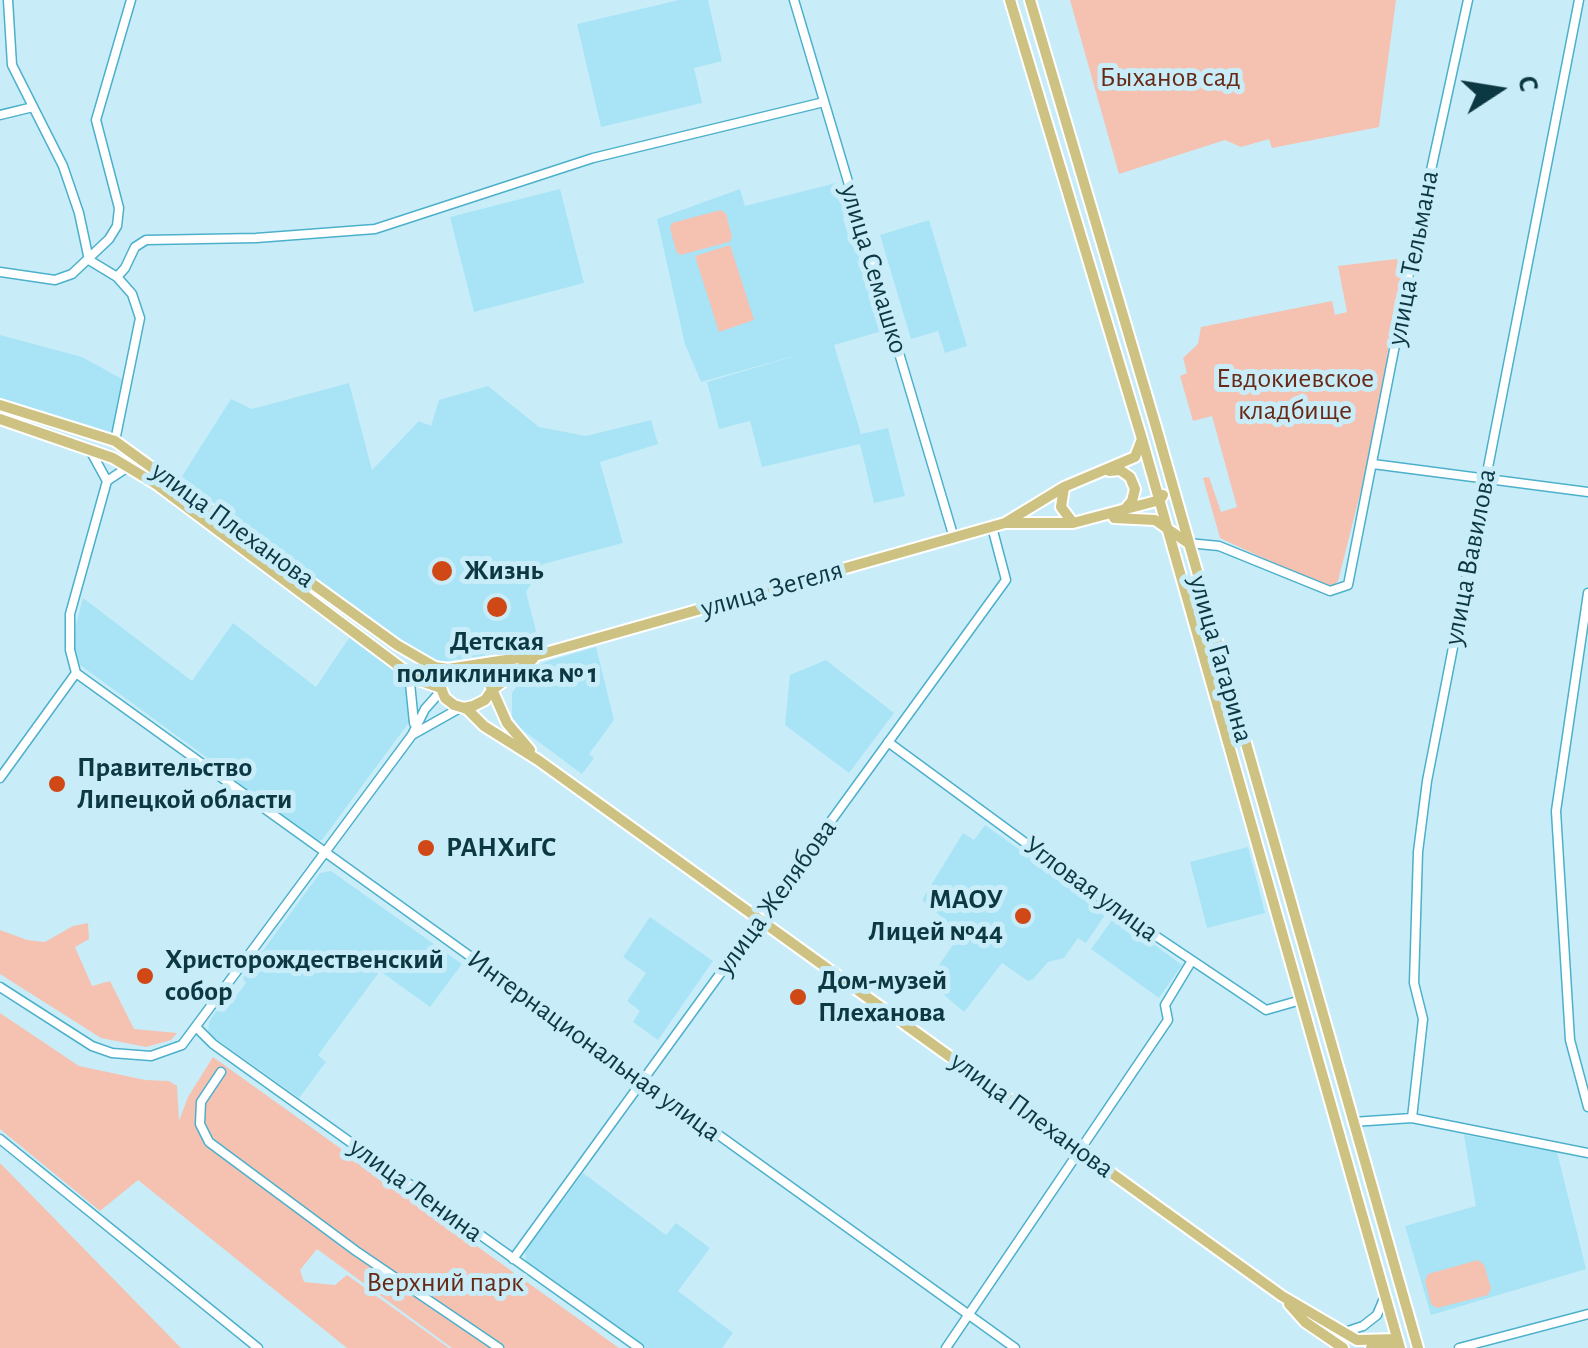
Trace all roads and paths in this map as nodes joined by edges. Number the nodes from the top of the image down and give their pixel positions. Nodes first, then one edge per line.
1 (8, 0) edge
2 (132, 0) edge
3 (794, 0) edge
4 (1010, 0) edge
5 (1030, 0) edge
6 (1468, 0) edge
7 (1579, 0) edge
8 (1, 64) edge
9 (12, 65) junction
10 (824, 102) junction
11 (32, 107) junction
12 (0, 114) edge
13 (88, 260) junction
14 (0, 272) edge
15 (117, 277) junction
16 (0, 405) edge
17 (0, 418) edge
18 (1142, 439) junction
19 (115, 440) junction
20 (88, 446) junction
21 (1373, 464) junction
22 (128, 467) junction
23 (1108, 471) junction
24 (1170, 476) junction
25 (1486, 479) junction
26 (108, 480) junction
27 (1064, 488) junction
28 (1588, 492) edge
29 (1160, 500) junction
30 (1123, 511) junction
31 (1093, 519) junction
32 (1005, 523) junction
33 (1073, 523) junction
34 (1167, 526) junction
35 (992, 527) junction
36 (954, 538) junction
37 (1188, 543) junction
38 (1588, 593) edge
39 (538, 656) junction
40 (494, 662) junction
41 (472, 667) junction
42 (403, 669) junction
43 (453, 669) junction
44 (76, 674) junction
45 (441, 689) junction
46 (492, 690) junction
47 (463, 708) junction
48 (413, 730) junction
49 (888, 742) junction
50 (538, 760) junction
51 (0, 778) edge
52 (324, 852) junction
53 (760, 919) junction
54 (1191, 962) junction
55 (0, 987) edge
56 (1301, 1000) junction
57 (197, 1028) junction
58 (221, 1072) dead end
59 (643, 1080) junction
60 (1588, 1107) edge
61 (1412, 1118) junction
62 (1335, 1119) junction
63 (1354, 1122) junction
64 (0, 1139) edge
65 (1081, 1150) junction
66 (1588, 1153) edge
67 (513, 1259) junction
68 (1282, 1296) junction
69 (1385, 1296) junction
70 (1588, 1314) edge
71 (970, 1315) junction
72 (1410, 1319) junction
73 (1342, 1333) junction
74 (1396, 1345) edge
75 (258, 1348) edge
76 (499, 1348) edge
77 (639, 1348) edge
78 (946, 1348) edge
79 (1015, 1348) edge
80 (1342, 1348) edge
81 (1374, 1348) edge
82 (1408, 1348) edge
83 (1418, 1348) edge
84 (1460, 1348) edge

1 - 9 street
2 - 13 street
3 - 10 street, улица Семашко
4 - 18 main road, улица Гагарина
5 - 24 main road, улица Гагарина
6 - 21 street, улица Тельмана
7 - 25 street, улица Вавилова
8 - 9 street
9 - 11 street
10 - 15 street
10 - 36 street, улица Семашко
11 - 12 street
11 - 13 street
13 - 14 street
13 - 15 street
15 - 19 street
16 - 19 main road, улица Плеханова
17 - 20 main road, улица Плеханова
18 - 23 main road
18 - 29 main road, улица Гагарина
19 - 43 main road, улица Плеханова
20 - 22 main road, улица Плеханова
20 - 26 street
21 - 25 street
21 - 37 street, улица Тельмана
22 - 26 street
22 - 42 main road, улица Плеханова
23 - 27 main road
23 - 30 main road
24 - 29 main road
24 - 37 main road, улица Гагарина
25 - 28 street
25 - 61 street, улица Вавилова
26 - 44 street
27 - 32 main road
27 - 33 main road
29 - 30 main road
29 - 34 main road, улица Гагарина
30 - 31 main road
31 - 33 main road
31 - 34 main road
32 - 33 main road
32 - 35 main road, улица Зегеля
34 - 37 main road
34 - 56 main road, улица Гагарина
35 - 36 main road, улица Зегеля
35 - 49 street, улица Желябова
36 - 39 main road, улица Зегеля
37 - 63 main road, улица Гагарина
38 - 60 street
39 - 40 main road, улица Зегеля
39 - 46 main road, улица Зегеля
40 - 41 main road, улица Зегеля
40 - 46 main road
41 - 43 main road
41 - 46 main road
42 - 45 main road, улица Плеханова
42 - 48 street
43 - 45 main road
44 - 51 street
44 - 52 street, Интернациональная улица
45 - 47 main road
45 - 48 street
46 - 47 main road
46 - 50 main road, улица Плеханова
47 - 48 street
47 - 50 main road, улица Плеханова
48 - 52 street
49 - 53 street, улица Желябова
49 - 54 street, Угловая улица
50 - 53 main road, улица Плеханова
52 - 57 street
52 - 59 street, Интернациональная улица
53 - 59 street, улица Желябова
53 - 65 main road, улица Плеханова
54 - 56 street, Угловая улица
54 - 65 street
55 - 57 street
56 - 62 main road, улица Гагарина
57 - 67 street, улица Ленина
58 - 76 street
59 - 67 street, улица Желябова
59 - 71 street, Интернациональная улица
61 - 63 street
61 - 66 street
62 - 63 main road
62 - 69 main road, улица Гагарина
63 - 72 main road, улица Гагарина
64 - 75 street
65 - 68 main road, улица Плеханова
65 - 71 street
67 - 77 street, улица Ленина
68 - 73 main road, улица Плеханова
68 - 80 main road, улица Плеханова
69 - 73 street
69 - 74 main road, улица Гагарина
70 - 84 street
71 - 78 street
71 - 79 street, Интернациональная улица
72 - 74 main road
72 - 83 main road, улица Гагарина
73 - 74 main road, улица Плеханова
74 - 81 main road
74 - 82 main road

